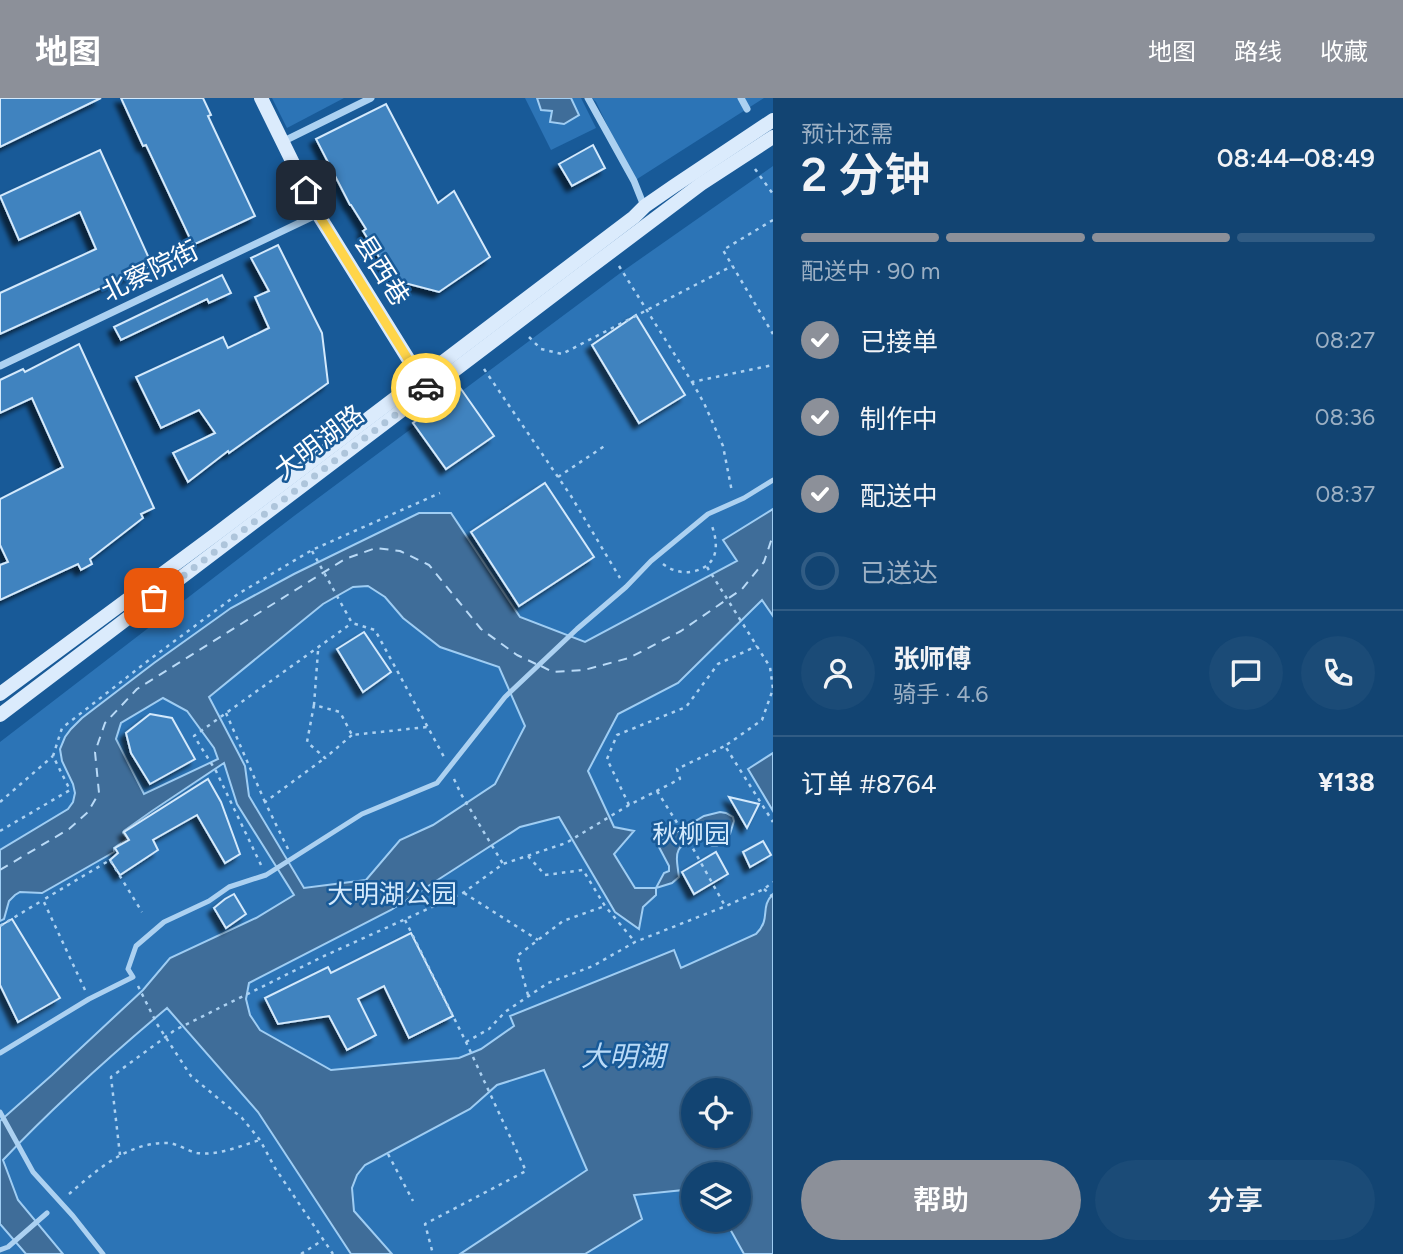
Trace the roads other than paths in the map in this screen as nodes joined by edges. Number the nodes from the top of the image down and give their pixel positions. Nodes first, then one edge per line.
1 (261, 98) edge
2 (371, 98) edge
3 (588, 98) edge
4 (741, 98) edge
5 (747, 109) dead end
6 (773, 120) edge
7 (773, 136) edge
8 (282, 142) junction
9 (645, 206) junction
10 (318, 214) junction
11 (0, 366) edge
12 (424, 384) junction
13 (773, 480) edge
14 (0, 694) edge
15 (2, 710) edge
16 (0, 1052) edge
17 (0, 1112) edge
18 (47, 1213) dead end
19 (0, 1250) edge
20 (103, 1254) edge

1 - 8 main road, 县西巷
2 - 8 street
3 - 9 street
4 - 5 street
6 - 9 main road, 大明湖路
7 - 12 main road, 大明湖路
8 - 10 main road, 县西巷
9 - 12 main road, 大明湖路
10 - 11 street, 北察院街
10 - 12 main road, 县西巷
12 - 14 main road, 大明湖路
12 - 15 main road, 大明湖路
13 - 16 lane
17 - 20 lane
18 - 19 lane

